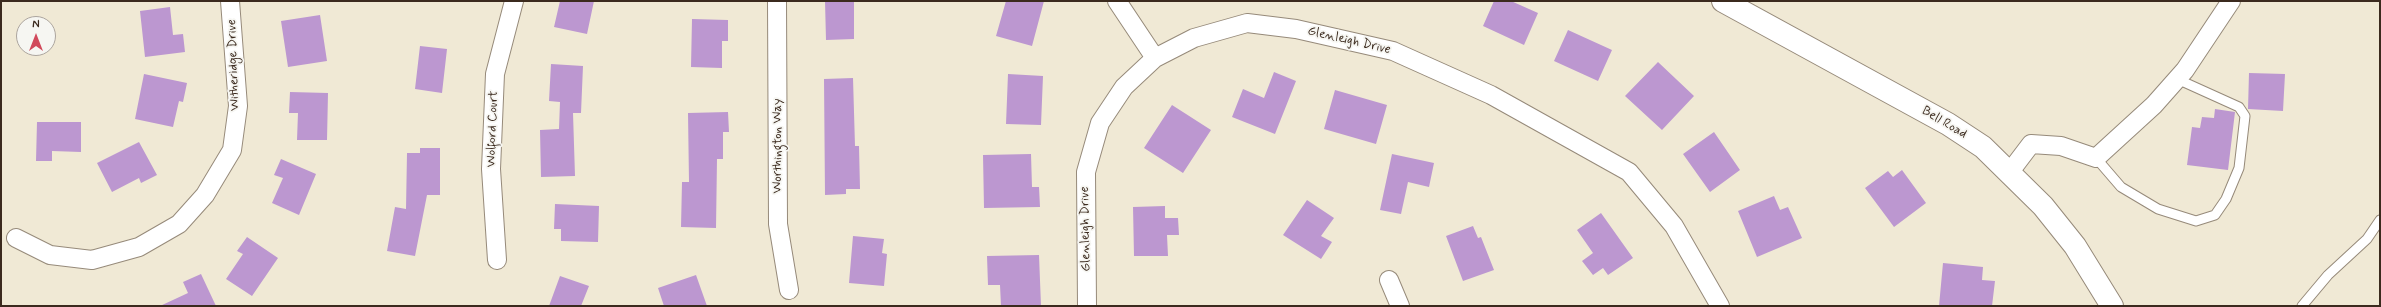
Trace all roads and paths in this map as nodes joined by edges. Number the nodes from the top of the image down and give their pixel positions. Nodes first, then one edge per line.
1 (230, 1) edge
2 (514, 1) edge
3 (777, 1) edge
4 (1116, 1) edge
5 (1723, 1) edge
6 (2230, 1) edge
7 (1155, 58) junction
8 (2177, 79) junction
9 (2096, 158) junction
10 (2009, 173) junction
11 (2380, 220) edge
12 (16, 238) dead end
13 (497, 260) dead end
14 (1389, 280) dead end
15 (789, 290) dead end
16 (1087, 306) edge
17 (1400, 306) edge
18 (1720, 306) edge
19 (2112, 306) edge
20 (2302, 306) edge

1 - 12 street, Witheridge Drive
2 - 13 street, Wolford Court
3 - 15 street, Worthington Way
4 - 7 street
5 - 10 street, Bell Road
6 - 8 street
7 - 16 street, Glenleigh Drive
7 - 18 street, Glenleigh Drive
8 - 9 street
8 - 9 lane
9 - 10 street
10 - 19 street, Bell Road
11 - 20 lane
14 - 17 street

